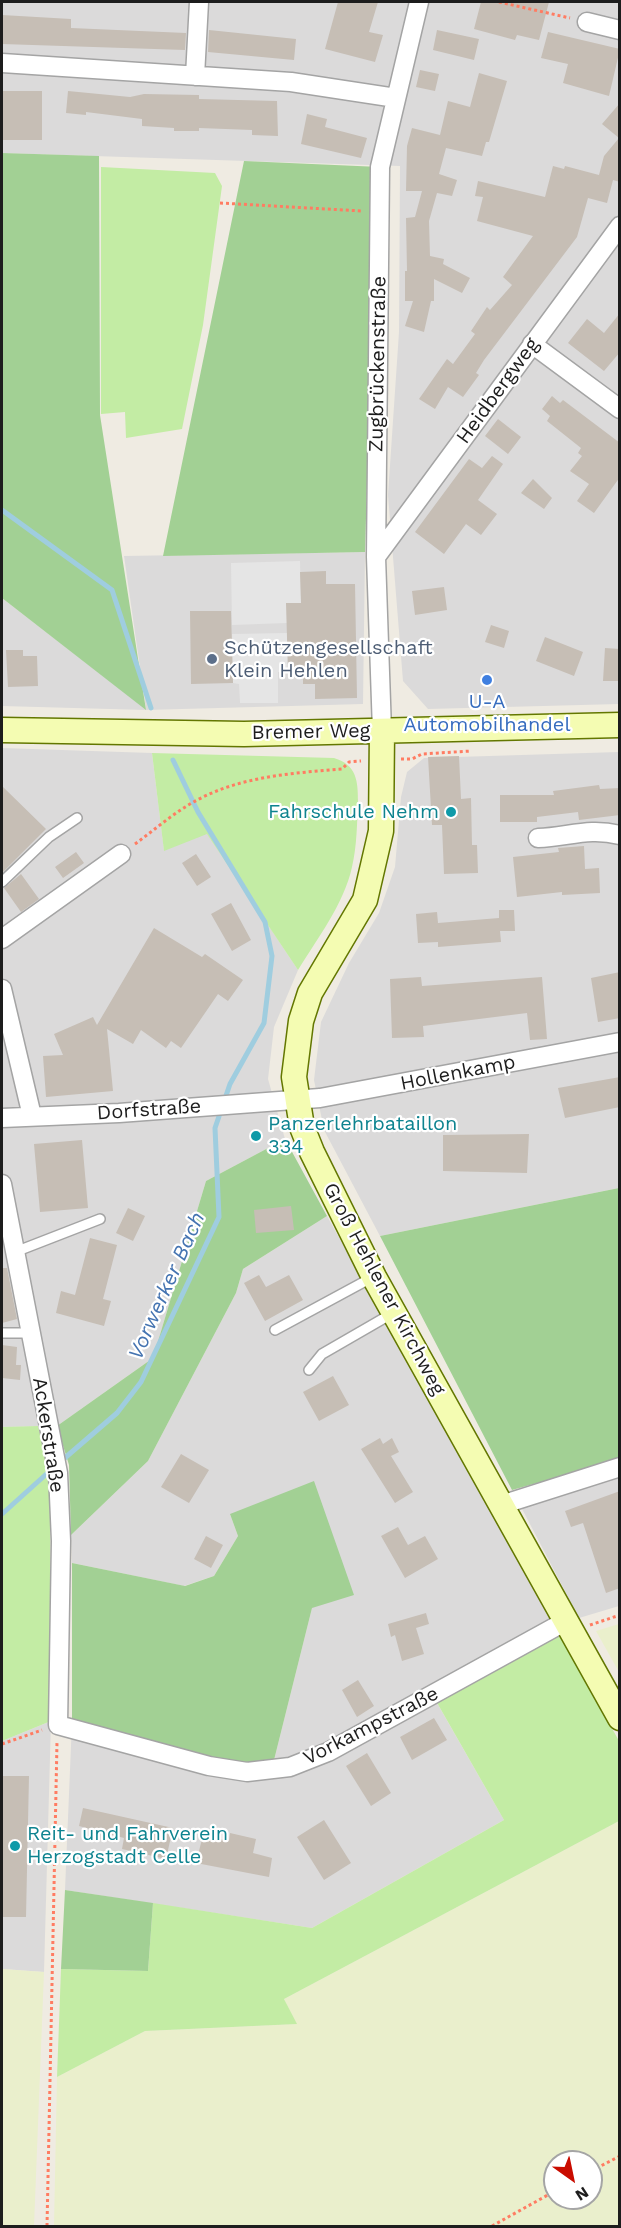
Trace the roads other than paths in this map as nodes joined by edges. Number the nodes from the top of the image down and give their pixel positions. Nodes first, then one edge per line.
1 (199, 2) edge
2 (419, 2) edge
3 (587, 22) road end
4 (620, 30) edge
5 (2, 63) edge
6 (195, 76) junction
7 (396, 98) junction
8 (620, 226) edge
9 (532, 344) junction
10 (620, 409) edge
11 (376, 557) junction
12 (620, 725) edge
13 (2, 730) edge
14 (382, 731) junction
15 (77, 818) dead end
16 (620, 835) edge
17 (538, 838) dead end
18 (121, 854) road end
19 (2, 882) edge
20 (2, 939) edge
21 (2, 989) edge
22 (620, 1042) edge
23 (296, 1100) junction
24 (32, 1116) junction
25 (2, 1118) edge
26 (2, 1184) edge
27 (100, 1219) dead end
28 (15, 1252) junction
29 (374, 1277) junction
30 (394, 1313) junction
31 (275, 1330) dead end
32 (2, 1333) edge
33 (31, 1333) junction
34 (309, 1370) dead end
35 (620, 1467) edge
36 (501, 1504) junction
37 (566, 1621) junction
38 (620, 1718) edge
39 (58, 1725) joint

1 - 6 street
2 - 7 street, Zugbrückenstraße
3 - 4 street
5 - 6 street
6 - 7 street
7 - 11 street, Zugbrückenstraße
8 - 9 street, Heidbergweg
9 - 10 street
9 - 11 street, Heidbergweg
11 - 14 street, Zugbrückenstraße
12 - 14 main road, Bremer Weg
13 - 14 main road, Bremer Weg
14 - 23 main road, Groß Hehlener Kirchweg
15 - 19 lane
16 - 17 street
18 - 20 street
21 - 24 street
22 - 23 street, Hollenkamp
23 - 24 street, Dorfstraße
23 - 29 main road, Groß Hehlener Kirchweg
24 - 25 street, Dorfstraße
26 - 28 street, Ackerstraße
27 - 28 lane
28 - 33 street, Ackerstraße
29 - 30 main road, Groß Hehlener Kirchweg
29 - 31 lane
30 - 34 lane
30 - 36 main road, Groß Hehlener Kirchweg
32 - 33 lane
33 - 39 street, Ackerstraße
35 - 36 street
36 - 37 main road, Groß Hehlener Kirchweg
37 - 38 main road, Groß Hehlener Kirchweg
37 - 39 street, Vorkampstraße

